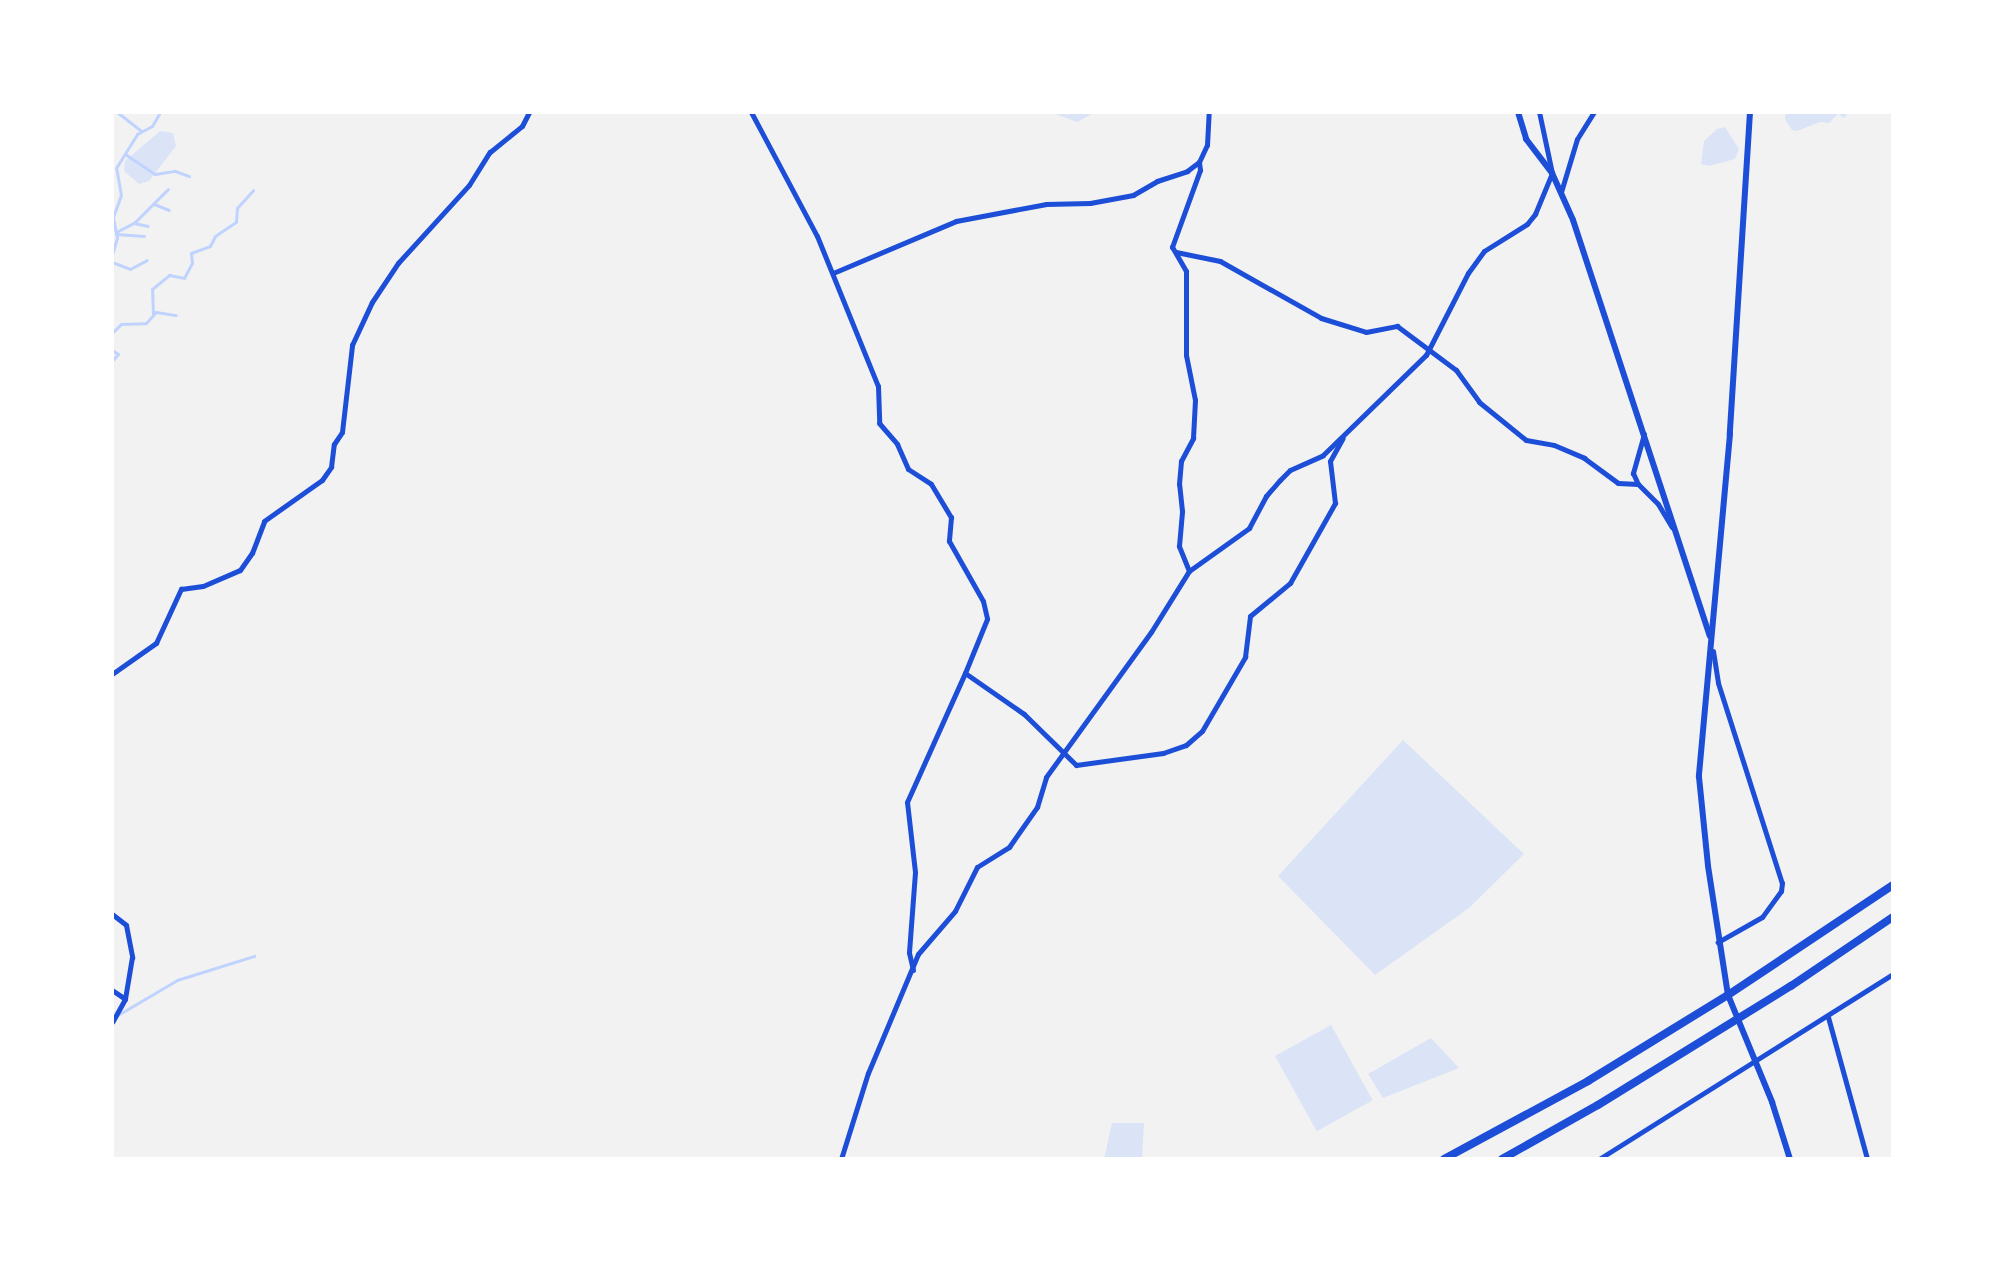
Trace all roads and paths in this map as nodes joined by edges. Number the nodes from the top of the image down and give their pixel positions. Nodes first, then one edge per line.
1 (529, 112) edge
2 (751, 112) edge
3 (1209, 112) edge
4 (1518, 112) edge
5 (1539, 112) edge
6 (1594, 112) edge
7 (1750, 112) edge
8 (1199, 162) junction
9 (1552, 173) junction
10 (1561, 193) junction
11 (1176, 252) junction
12 (833, 273) junction
13 (1431, 349) junction
14 (1346, 434) junction
15 (1644, 434) junction
16 (1638, 484) junction
17 (1676, 535) junction
18 (1189, 571) junction
19 (1710, 638) junction
20 (965, 673) junction
21 (112, 674) edge
22 (1064, 753) junction
23 (1893, 885) edge
24 (112, 914) edge
25 (1893, 917) edge
26 (1718, 942) junction
27 (913, 973) junction
28 (1893, 977) edge
29 (112, 990) edge
30 (1728, 995) junction
31 (125, 999) junction
32 (1828, 1017) junction
33 (1738, 1019) junction
34 (112, 1022) edge
35 (1756, 1062) junction
36 (841, 1159) edge
37 (1444, 1159) edge
38 (1502, 1159) edge
39 (1599, 1159) edge
40 (1790, 1159) edge
41 (1867, 1159) edge

1 - 21 street
2 - 12 street
3 - 8 street
4 - 9 street
5 - 9 street
6 - 10 street
7 - 19 street
8 - 11 street
8 - 12 street
9 - 10 street
9 - 13 street
10 - 15 street
11 - 13 street
11 - 18 street
12 - 20 street
13 - 14 street
13 - 16 street
14 - 18 street
14 - 22 street
15 - 16 street
15 - 17 street
16 - 17 street
17 - 19 street
18 - 22 street
19 - 26 street
19 - 26 street
20 - 22 street
20 - 27 street
22 - 27 street
23 - 30 highway
24 - 31 street
25 - 33 highway
26 - 30 street
27 - 36 street
28 - 32 street
29 - 31 street
30 - 33 street
30 - 37 highway
31 - 34 street
32 - 35 street
32 - 41 street
33 - 35 street
33 - 38 highway
35 - 39 street
35 - 40 street

